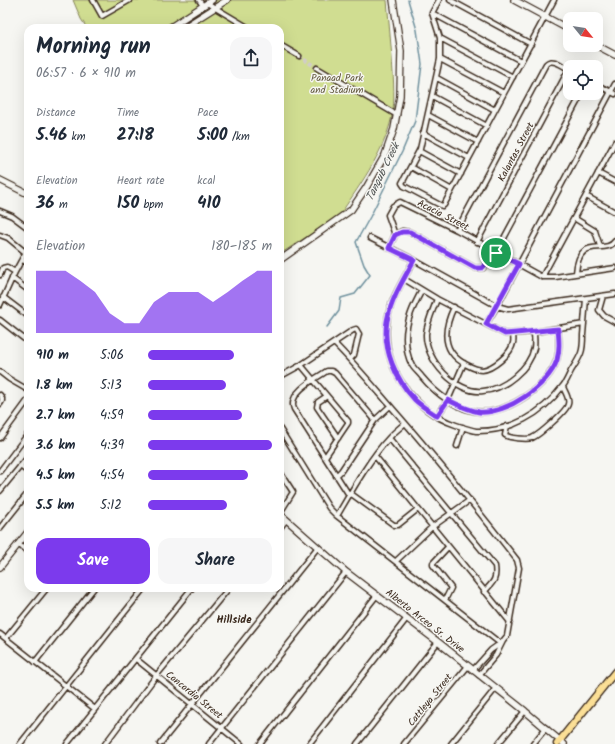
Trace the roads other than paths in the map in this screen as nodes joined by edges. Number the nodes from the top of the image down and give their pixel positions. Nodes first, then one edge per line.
1 (93, 0) edge
2 (199, 0) edge
3 (227, 0) edge
4 (393, 0) edge
5 (439, 0) edge
6 (450, 0) edge
7 (514, 0) edge
8 (554, 0) edge
9 (127, 1) edge
10 (208, 3) edge
11 (214, 8) junction
12 (432, 13) junction
13 (545, 17) junction
14 (175, 24) edge
15 (189, 24) edge
16 (243, 24) edge
17 (563, 26) edge
18 (440, 38) junction
19 (531, 44) junction
20 (284, 47) edge
21 (603, 49) edge
22 (615, 55) edge
23 (299, 56) tunnel mouth
24 (440, 59) junction
25 (521, 61) junction
26 (563, 66) edge
27 (317, 68) tunnel mouth
28 (437, 78) junction
29 (513, 78) junction
30 (563, 80) edge
31 (615, 84) edge
32 (603, 88) edge
33 (613, 93) edge
34 (504, 94) junction
35 (432, 96) junction
36 (578, 100) edge
37 (495, 110) junction
38 (397, 115) junction
39 (428, 115) junction
40 (487, 126) junction
41 (423, 132) junction
42 (478, 142) junction
43 (615, 142) edge
44 (419, 151) junction
45 (610, 152) junction
46 (615, 154) edge
47 (469, 158) junction
48 (411, 167) junction
49 (598, 173) junction
50 (460, 174) junction
51 (0, 180) edge
52 (615, 182) edge
53 (452, 190) junction
54 (24, 192) edge
55 (586, 196) junction
56 (0, 210) edge
57 (615, 212) edge
58 (574, 218) junction
59 (24, 225) edge
60 (457, 230) junction
61 (0, 235) edge
62 (395, 235) junction
63 (370, 238) dead end
64 (615, 241) edge
65 (477, 242) junction
66 (600, 246) junction
67 (389, 248) junction
68 (24, 249) edge
69 (496, 253) junction
70 (24, 254) edge
71 (284, 257) edge
72 (22, 259) joint
73 (414, 260) junction
74 (519, 264) junction
75 (615, 268) edge
76 (15, 272) junction
77 (576, 273) junction
78 (0, 275) edge
79 (542, 277) junction
80 (12, 278) junction
81 (404, 279) junction
82 (24, 287) edge
83 (422, 290) junction
84 (0, 291) edge
85 (615, 294) edge
86 (4, 295) junction
87 (603, 296) junction
88 (437, 299) junction
89 (586, 299) junction
90 (0, 305) edge
91 (497, 306) junction
92 (454, 307) junction
93 (24, 312) edge
94 (0, 320) edge
95 (615, 322) edge
96 (486, 324) junction
97 (584, 324) junction
98 (558, 329) junction
99 (534, 332) junction
100 (513, 334) junction
101 (24, 339) edge
102 (334, 343) junction
103 (350, 359) junction
104 (464, 364) junction
105 (301, 365) junction
106 (0, 372) edge
107 (284, 374) edge
108 (314, 380) junction
109 (456, 382) junction
110 (563, 387) junction
111 (24, 388) edge
112 (0, 395) edge
113 (327, 396) junction
114 (448, 400) junction
115 (0, 404) edge
116 (24, 405) edge
117 (390, 406) junction
118 (437, 416) junction
119 (375, 420) junction
120 (405, 423) junction
121 (507, 426) junction
122 (462, 427) junction
123 (284, 435) edge
124 (0, 438) edge
125 (338, 438) junction
126 (389, 438) junction
127 (24, 439) edge
128 (457, 446) dead end
129 (375, 456) junction
130 (325, 457) junction
131 (24, 461) edge
132 (20, 466) junction
133 (24, 469) edge
134 (0, 471) edge
135 (336, 476) junction
136 (284, 478) edge
137 (0, 491) edge
138 (350, 494) junction
139 (24, 498) edge
140 (470, 500) junction
141 (284, 507) edge
142 (418, 509) junction
143 (452, 514) junction
144 (337, 516) junction
145 (286, 520) joint
146 (284, 523) edge
147 (432, 527) junction
148 (0, 528) edge
149 (24, 537) edge
150 (18, 544) junction
151 (318, 547) junction
152 (448, 548) junction
153 (24, 549) edge
154 (396, 561) junction
155 (0, 567) edge
156 (346, 572) junction
157 (284, 590) edge
158 (44, 592) edge
159 (91, 592) edge
160 (141, 592) edge
161 (189, 592) edge
162 (227, 592) edge
163 (282, 592) edge
164 (484, 592) junction
165 (377, 595) junction
166 (446, 600) junction
167 (407, 618) junction
168 (510, 622) junction
169 (0, 634) edge
170 (6, 638) junction
171 (438, 642) junction
172 (502, 643) junction
173 (136, 659) junction
174 (35, 662) junction
175 (468, 666) junction
176 (474, 670) junction
177 (615, 672) edge
178 (480, 675) junction
179 (156, 676) junction
180 (66, 685) junction
181 (496, 688) junction
182 (193, 704) junction
183 (95, 709) junction
184 (525, 711) junction
185 (222, 728) junction
186 (546, 728) junction
187 (561, 743) edge
188 (20, 744) edge
189 (67, 744) edge
190 (105, 744) edge
191 (160, 744) edge
192 (209, 744) edge
193 (241, 744) edge
194 (260, 744) edge
195 (309, 744) edge
196 (357, 744) edge
197 (404, 744) edge
198 (451, 744) edge
199 (498, 744) edge
200 (533, 744) edge

1 - 9 street
2 - 10 street
3 - 11 street
4 - 38 street
5 - 12 street
6 - 19 street
7 - 13 street
8 - 13 street
10 - 11 street
10 - 14 street
11 - 15 street
11 - 16 street
12 - 18 street
12 - 25 street
13 - 17 street
13 - 19 street
18 - 24 street
18 - 29 street
19 - 25 street
20 - 23 street
21 - 22 street
24 - 28 street
24 - 34 street
25 - 29 street
26 - 60 street
27 - 38 street
28 - 35 street
28 - 37 street
29 - 34 street
30 - 65 street, Kalantas Street
31 - 33 street
32 - 33 street
33 - 74 street
34 - 37 street
35 - 39 street
35 - 40 street
36 - 69 street
37 - 40 street
38 - 71 street
39 - 41 street
39 - 42 street
40 - 42 street
41 - 44 street
41 - 47 street
42 - 47 street
43 - 45 street
44 - 48 street
44 - 50 street
45 - 46 street
45 - 49 street
47 - 50 street
48 - 53 street
48 - 53 street
49 - 52 street
49 - 55 street
50 - 53 street
51 - 54 street
55 - 57 street
55 - 58 street
56 - 59 street
58 - 66 street
58 - 79 street
60 - 62 street, Acacia Street
60 - 65 street, Acacia Street
61 - 68 street
62 - 67 street
62 - 69 street
63 - 67 street
64 - 66 street
65 - 69 street, Acacia Street
66 - 77 street
67 - 73 street
69 - 74 street, Acacia Street
70 - 72 street
72 - 76 street
73 - 81 street
73 - 91 street
74 - 79 street, Acacia Street
74 - 91 street
75 - 77 street
76 - 78 street
76 - 80 street
77 - 79 street
80 - 82 street
80 - 86 street
81 - 83 street
81 - 118 street
83 - 88 street
83 - 114 street
84 - 86 street
85 - 87 street
86 - 90 street
86 - 93 street
87 - 89 street
87 - 95 street
88 - 92 street
88 - 109 street
89 - 91 street
89 - 97 street
91 - 96 street
92 - 96 street
92 - 104 street
94 - 101 street
96 - 100 street
97 - 98 street
97 - 110 street
98 - 99 street
98 - 114 street
99 - 100 street
99 - 109 street
100 - 104 street
102 - 103 street
102 - 103 street
102 - 105 street
103 - 117 street
104 - 109 street
105 - 107 street
105 - 108 street
106 - 111 street
108 - 113 street
108 - 119 street
108 - 130 street
109 - 114 street
110 - 121 street
110 - 121 street
112 - 115 street
113 - 125 street
113 - 125 street
114 - 118 street
116 - 124 street
117 - 119 street
117 - 120 street
118 - 122 street
119 - 135 street
120 - 126 street
120 - 140 street
121 - 122 street
122 - 128 street
123 - 144 street
125 - 130 street
126 - 129 street
126 - 143 street
127 - 134 street
129 - 138 street
129 - 142 street
130 - 135 street
131 - 132 street
132 - 133 street
132 - 137 street
135 - 138 street
136 - 141 street
138 - 142 street
138 - 144 street
139 - 148 street
140 - 143 street
140 - 168 street
142 - 147 street
143 - 147 street
143 - 164 street
144 - 154 street
145 - 146 street
145 - 151 street, Alberto Arceo Sr. Drive
147 - 152 street
147 - 154 street
149 - 150 street
150 - 153 street
150 - 155 street
151 - 156 street, Alberto Arceo Sr. Drive
151 - 157 street
152 - 164 street
152 - 166 street
154 - 166 street
156 - 165 street, Alberto Arceo Sr. Drive
156 - 185 street
158 - 170 street
159 - 174 street
160 - 180 street
161 - 173 street
162 - 179 street
163 - 182 street
164 - 168 street
165 - 167 street, Alberto Arceo Sr. Drive
165 - 194 street
166 - 172 street
167 - 171 street, Alberto Arceo Sr. Drive
167 - 195 street
168 - 172 street
169 - 170 street
170 - 174 street
171 - 175 street, Alberto Arceo Sr. Drive
171 - 196 street
172 - 176 street
172 - 178 street
173 - 179 street, Concordia Street
173 - 183 street
174 - 180 street
175 - 176 street, Alberto Arceo Sr. Drive
175 - 197 street, Cattleya Street
176 - 178 street, Alberto Arceo Sr. Drive
177 - 187 main road
178 - 181 street, Alberto Arceo Sr. Drive
179 - 182 street, Concordia Street
179 - 190 street
180 - 183 street
180 - 188 street
181 - 184 street, Alberto Arceo Sr. Drive
181 - 198 street
182 - 185 street, Concordia Street
182 - 191 street
183 - 189 street
184 - 186 street, Alberto Arceo Sr. Drive
184 - 199 street
185 - 192 street
185 - 193 street, Concordia Street
186 - 187 street, Alberto Arceo Sr. Drive
186 - 200 street

